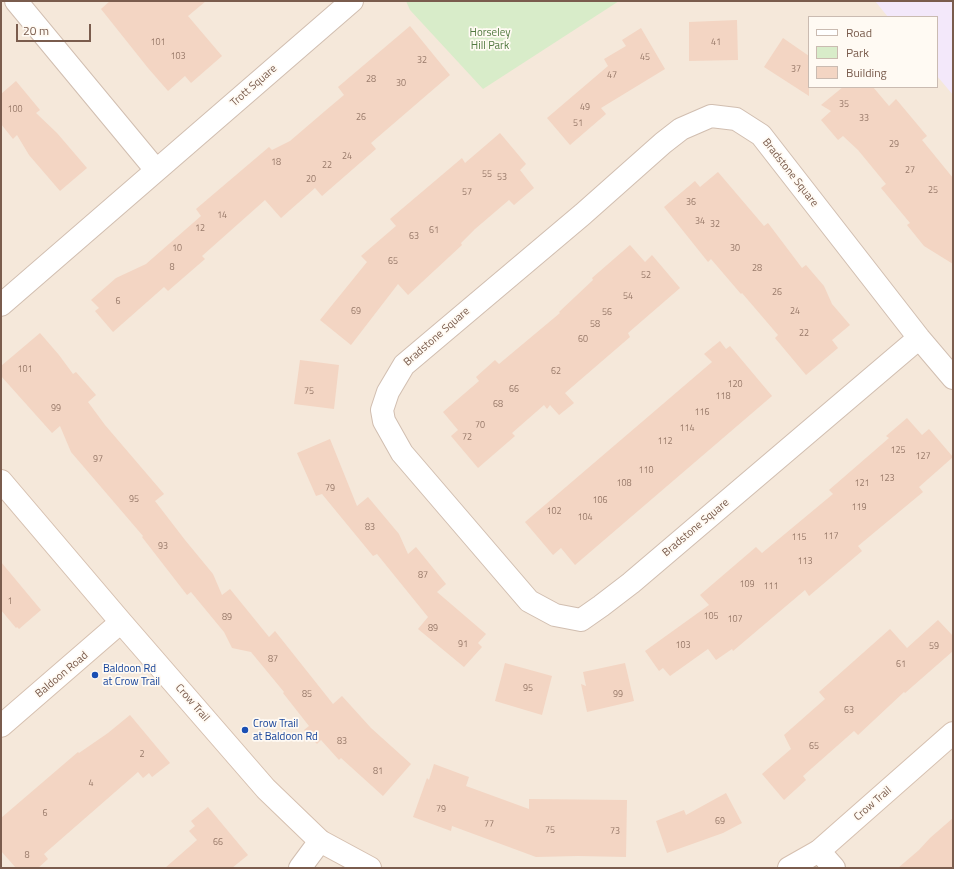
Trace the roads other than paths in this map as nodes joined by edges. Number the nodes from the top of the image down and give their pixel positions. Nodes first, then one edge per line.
1 (16, 1) edge
2 (352, 1) edge
3 (156, 170) junction
4 (1, 305) edge
5 (919, 338) junction
6 (953, 378) edge
7 (1, 481) edge
8 (121, 622) junction
9 (1, 726) edge
10 (953, 733) edge
11 (320, 841) junction
12 (819, 851) junction
13 (300, 868) edge
14 (370, 868) edge
15 (789, 868) edge
16 (834, 868) edge

1 - 3 street
2 - 3 street, Trott Square
3 - 4 street, Trott Square
5 - 5 street, Bradstone Square
5 - 6 street, Bradstone Square
7 - 8 street, Crow Trail
8 - 9 street, Baldoon Road
8 - 11 street, Crow Trail
10 - 12 street, Crow Trail
11 - 13 street
11 - 14 street, Crow Trail
12 - 15 street, Crow Trail
12 - 16 street

